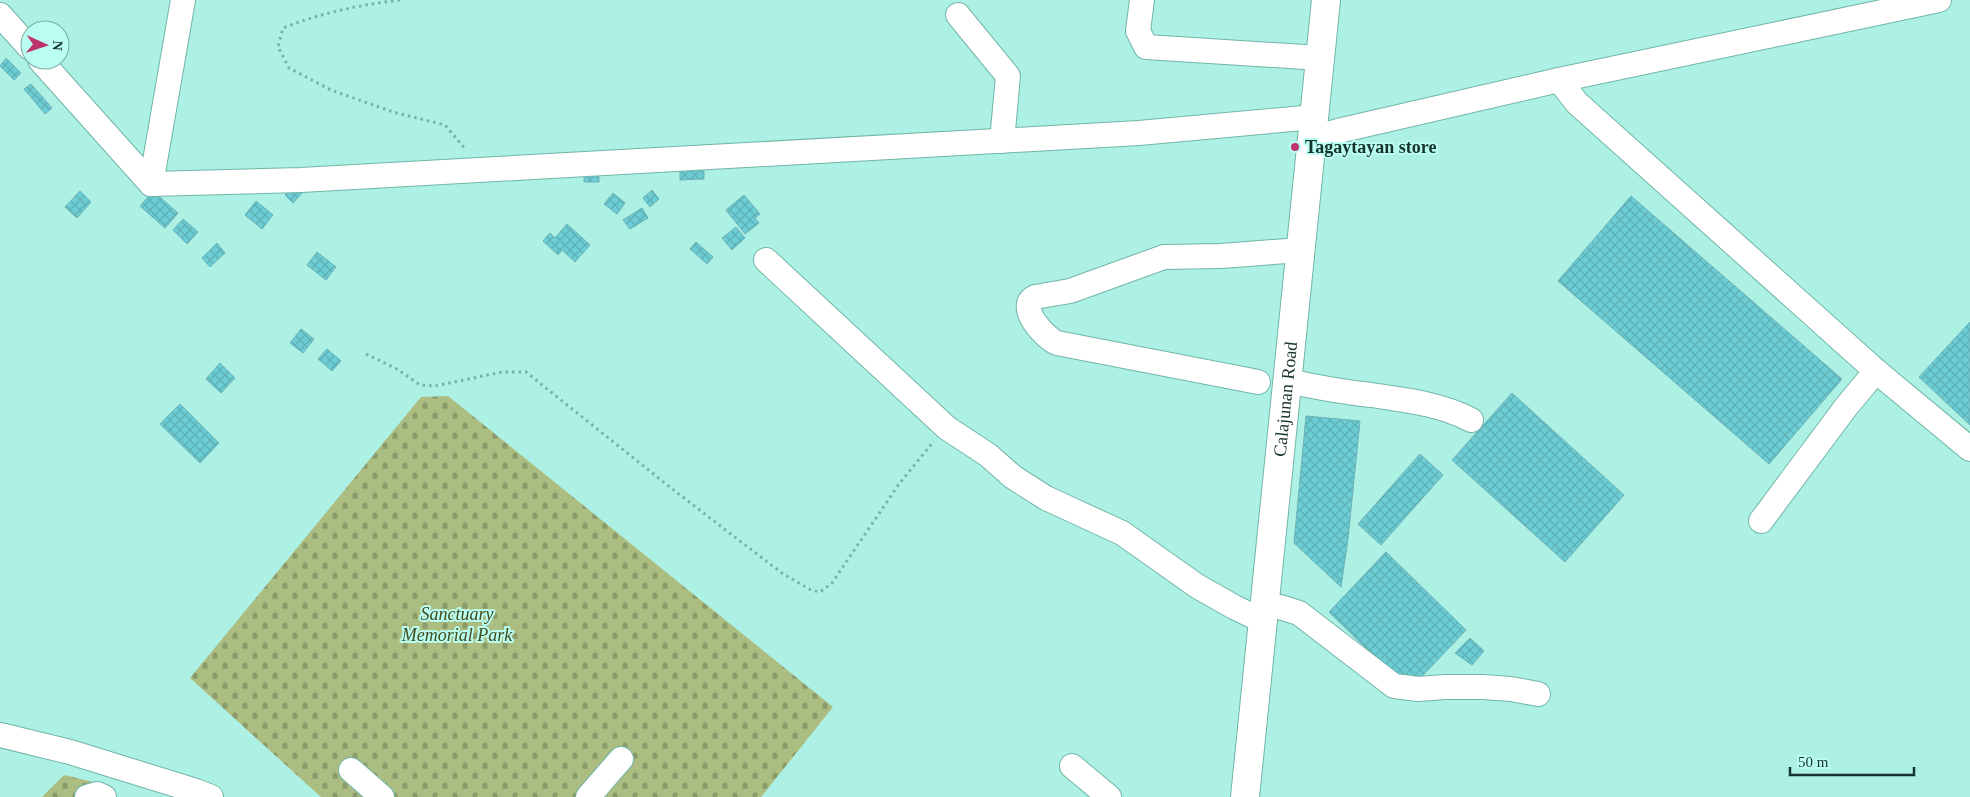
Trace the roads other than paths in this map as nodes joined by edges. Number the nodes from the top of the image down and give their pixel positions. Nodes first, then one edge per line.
1 (183, 0) edge
2 (1142, 0) edge
3 (1326, 0) edge
4 (1939, 0) edge
5 (0, 15) edge
6 (958, 15) dead end
7 (20, 37) edge
8 (1320, 58) junction
9 (49, 70) edge
10 (1558, 80) junction
11 (1312, 128) junction
12 (1002, 141) junction
13 (151, 184) junction
14 (1300, 250) junction
15 (766, 260) dead end
16 (1876, 371) junction
17 (1288, 381) junction
18 (1258, 382) dead end
19 (1471, 420) dead end
20 (1970, 449) edge
21 (1761, 521) dead end
22 (1263, 614) junction
23 (1538, 694) dead end
24 (0, 735) edge
25 (621, 759) dead end
26 (1072, 766) dead end
27 (352, 770) dead end
28 (87, 797) edge
29 (104, 797) edge
30 (211, 797) edge
31 (382, 797) edge
32 (588, 797) edge
33 (1109, 797) edge
34 (1245, 797) edge

1 - 13 street
2 - 8 street
3 - 8 main road, Calajunan Road
4 - 10 street
5 - 7 street
6 - 12 street
8 - 11 main road, Calajunan Road
9 - 13 street
10 - 11 street
10 - 16 street
11 - 12 street
11 - 14 main road, Calajunan Road
12 - 13 street
14 - 17 main road, Calajunan Road
14 - 18 street
15 - 22 street
16 - 20 street
16 - 21 street
17 - 19 street
17 - 22 main road, Calajunan Road
22 - 23 street
22 - 34 main road, Calajunan Road
24 - 30 street
25 - 32 street
26 - 33 street
27 - 31 street
28 - 29 street

